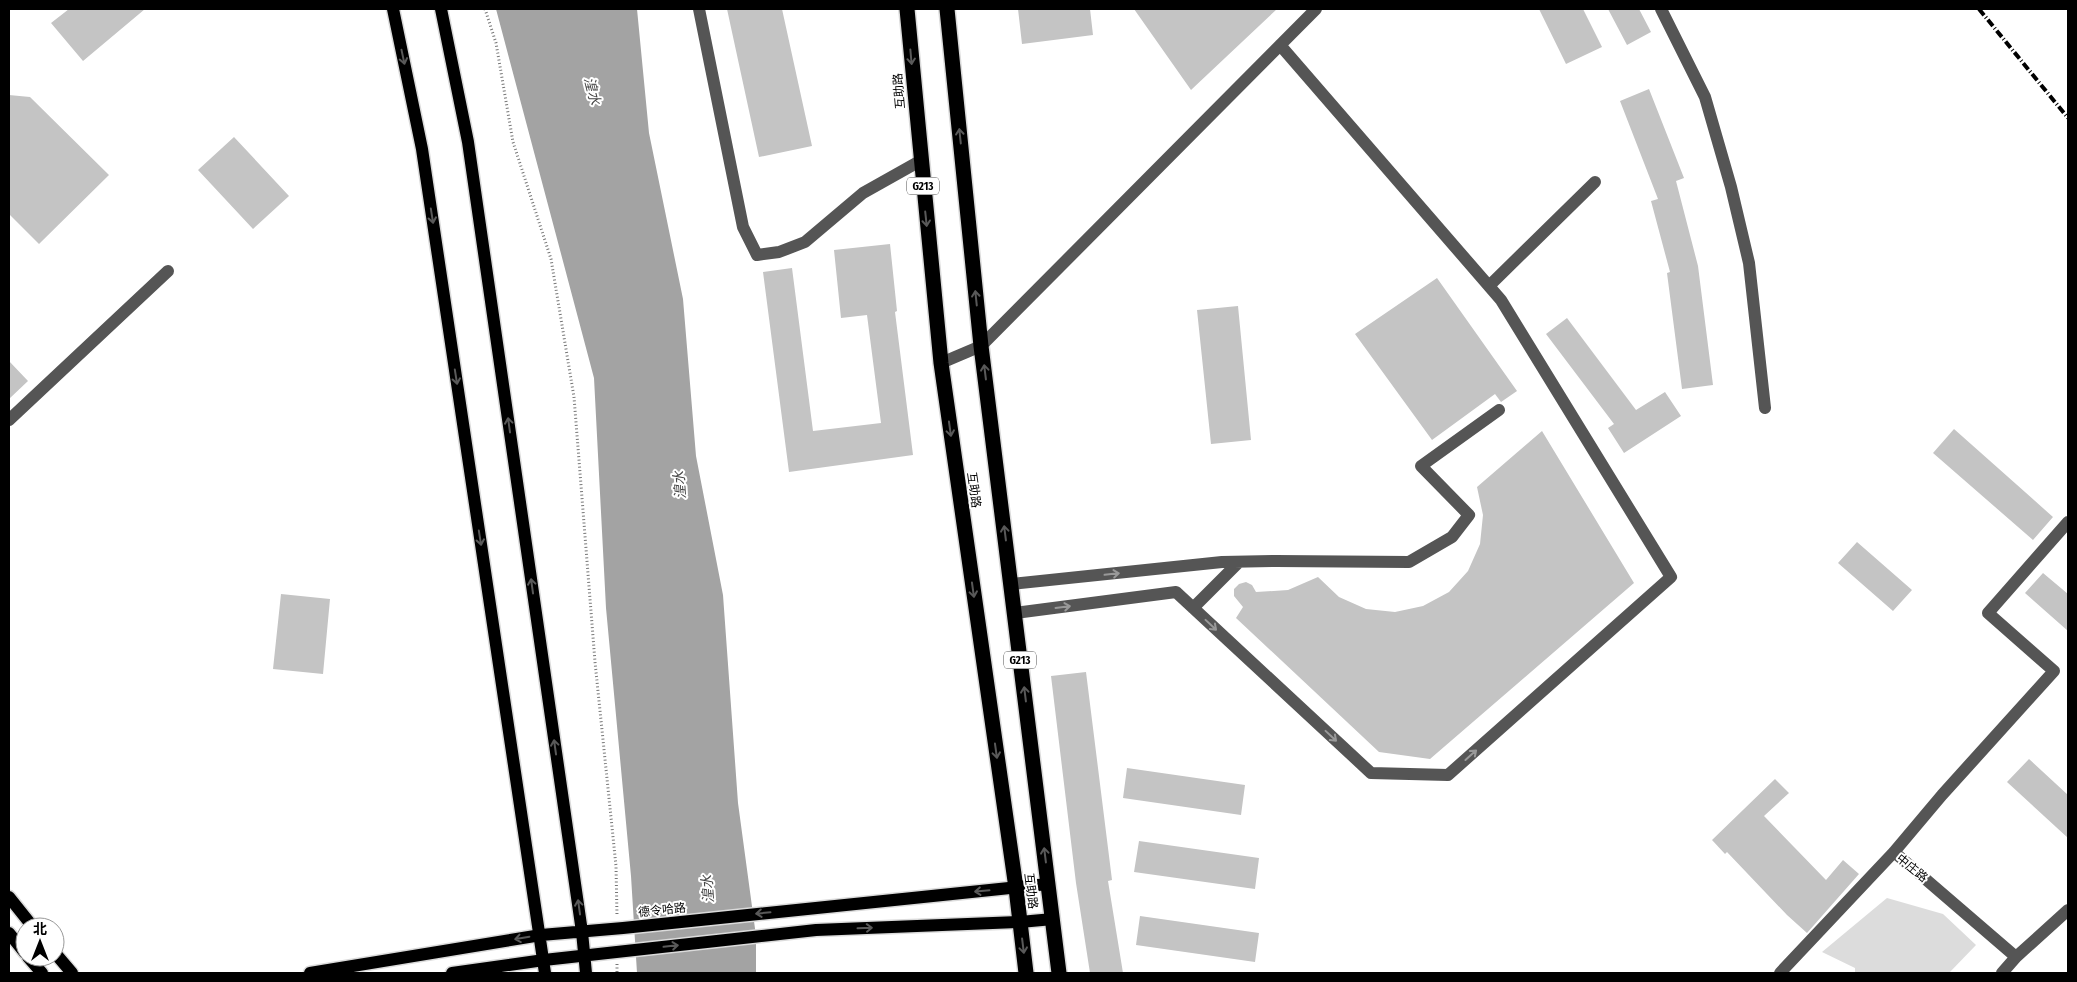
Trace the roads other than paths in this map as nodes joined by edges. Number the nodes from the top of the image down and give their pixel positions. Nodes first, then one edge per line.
1 (393, 9) edge
2 (441, 9) edge
3 (699, 9) edge
4 (906, 9) edge
5 (947, 9) edge
6 (1316, 9) edge
7 (1661, 9) edge
8 (1280, 45) junction
9 (920, 161) junction
10 (1595, 182) dead end
11 (168, 271) dead end
12 (1489, 286) junction
13 (981, 346) junction
14 (941, 363) junction
15 (1765, 408) dead end
16 (1498, 410) dead end
17 (9, 420) edge
18 (2068, 522) edge
19 (1239, 562) junction
20 (1011, 584) junction
21 (1193, 608) junction
22 (1014, 613) junction
23 (1894, 852) junction
24 (1048, 884) junction
25 (1016, 888) junction
26 (9, 897) edge
27 (2068, 910) edge
28 (25, 917) edge
29 (1052, 919) junction
30 (1020, 922) junction
31 (582, 932) junction
32 (541, 935) junction
33 (584, 956) junction
34 (2016, 957) junction
35 (544, 960) junction
36 (310, 973) edge
37 (452, 973) edge
38 (545, 973) edge
39 (586, 973) edge
40 (1026, 973) edge
41 (1059, 973) edge
42 (1780, 973) edge
43 (2002, 973) edge

1 -> 32 main road
31 -> 2 main road
3 - 9 street
4 -> 9 highway, 互助路 / G213
13 -> 5 highway, 互助路 / G213
6 - 8 street
7 - 15 street
8 - 12 street
8 - 13 street
9 -> 14 highway, 互助路 / G213
10 - 12 street
11 - 17 street
21 -> 12 street
13 - 14 street
20 -> 13 highway, 互助路 / G213
14 -> 25 highway, 互助路 / G213
16 - 19 street
18 - 23 street
20 -> 19 street
19 - 21 street
20 - 22 highway, 互助路 / G213
22 -> 21 street
24 -> 22 highway, 互助路 / G213
23 - 34 street, 中庄路
23 - 42 street, 中庄路
24 - 25 main road, 德令哈路
24 - 29 highway, 互助路 / G213
25 - 30 highway, 互助路 / G213
25 -> 31 main road, 德令哈路
26 - 28 main road
27 - 34 street
29 - 30 main road
29 - 41 highway, 互助路 / G213
33 -> 30 main road
30 -> 40 highway, 互助路 / G213
31 - 32 main road, 德令哈路
31 - 33 main road
32 - 35 main road
32 -> 36 main road, 德令哈路
33 - 35 main road
33 - 39 main road
34 - 43 street
35 - 37 main road
35 - 38 main road

